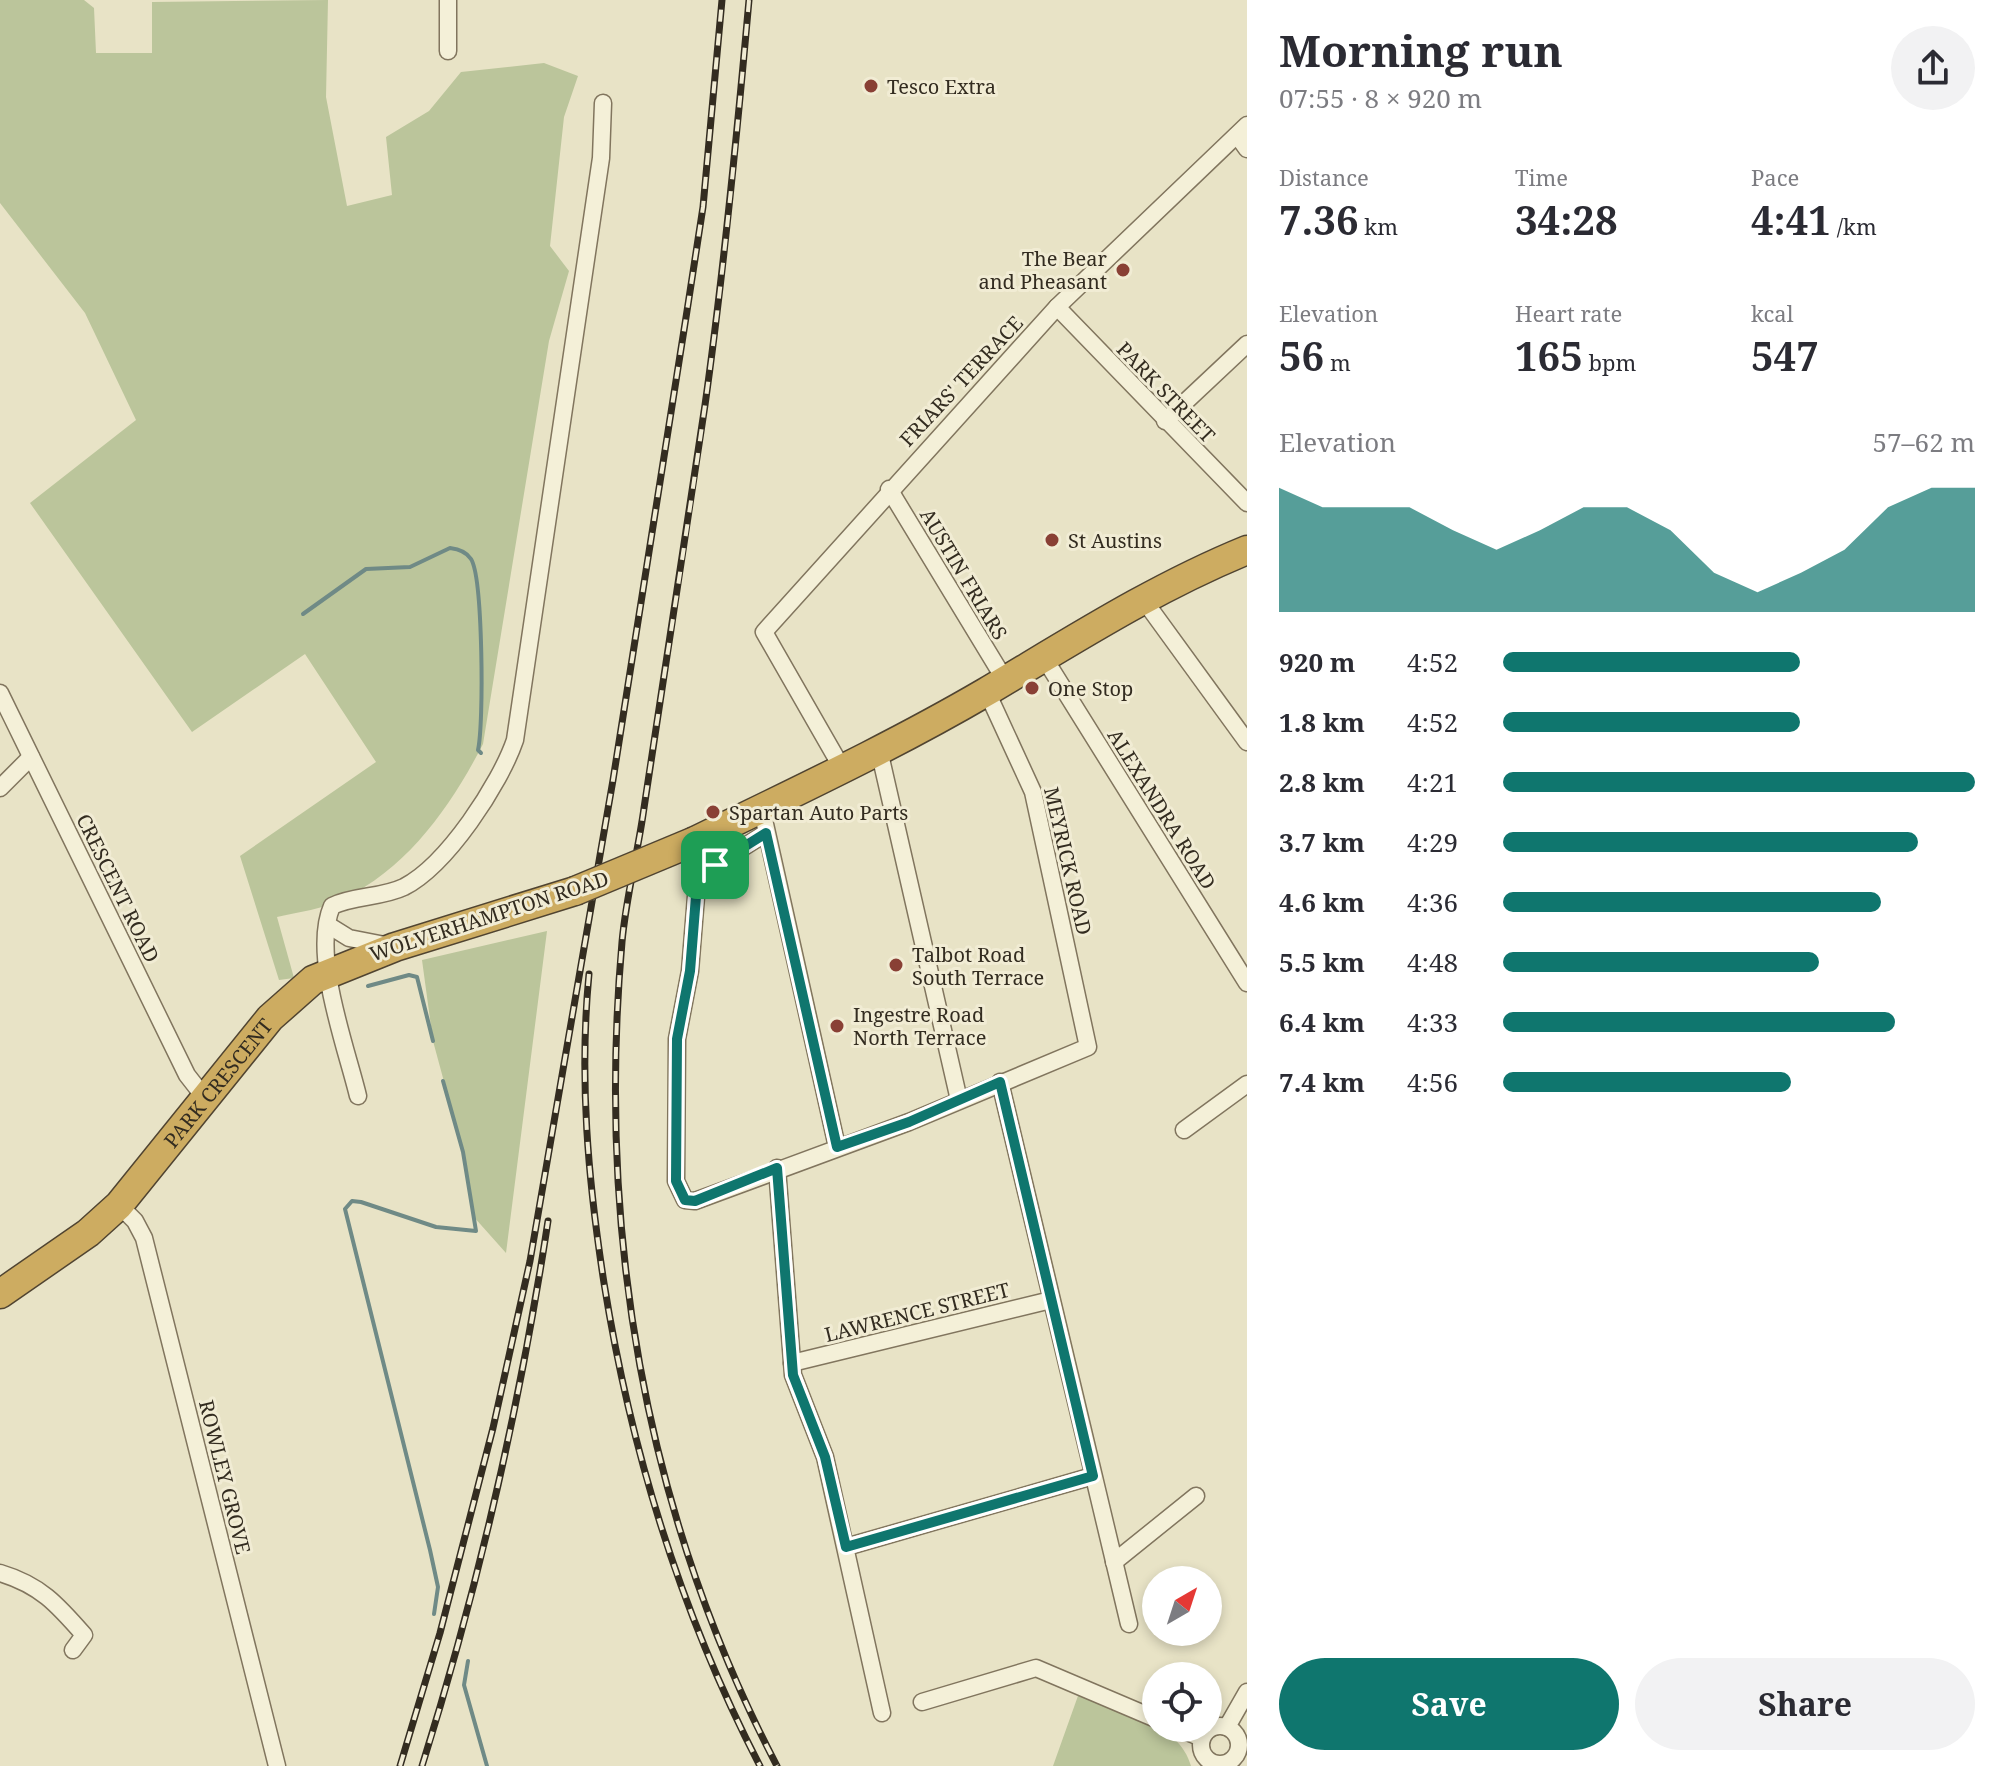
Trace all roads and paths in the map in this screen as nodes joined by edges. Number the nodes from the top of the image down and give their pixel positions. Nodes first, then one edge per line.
1 (448, 0) edge
2 (448, 51) dead end
3 (603, 103) dead end
4 (1244, 136) edge
5 (1057, 307) junction
6 (1247, 344) edge
7 (1165, 421) junction
8 (889, 489) junction
9 (1247, 503) edge
10 (1247, 550) edge
11 (1143, 599) junction
12 (1043, 656) junction
13 (996, 686) junction
14 (0, 693) edge
15 (1247, 742) edge
16 (879, 750) junction
17 (31, 757) junction
18 (842, 768) junction
19 (0, 788) edge
20 (765, 821) junction
21 (328, 925) junction
22 (395, 947) junction
23 (327, 973) junction
24 (1247, 983) edge
25 (1000, 1082) junction
26 (1247, 1084) edge
27 (358, 1096) dead end
28 (205, 1098) junction
29 (959, 1100) junction
30 (1184, 1130) dead end
31 (837, 1147) junction
32 (777, 1168) junction
33 (119, 1205) junction
34 (0, 1294) edge
35 (1051, 1300) junction
36 (792, 1363) junction
37 (1093, 1476) junction
38 (1196, 1496) dead end
39 (846, 1547) junction
40 (1114, 1562) junction
41 (0, 1573) edge
42 (1129, 1624) dead end
43 (73, 1650) dead end
44 (1247, 1692) edge
45 (922, 1702) dead end
46 (882, 1713) dead end
47 (1142, 1713) edge
48 (1222, 1727) edge
49 (1227, 1727) junction
50 (1202, 1742) edge
51 (1242, 1756) edge
52 (1213, 1764) edge
53 (277, 1766) edge

1 - 2 street
3 - 21 street
4 - 5 street, FRIARS' TERRACE
5 - 7 street, PARK STREET
5 - 8 street, FRIARS' TERRACE
6 - 7 street
7 - 9 street, PARK STREET
8 - 13 street, AUSTIN FRIARS
8 - 18 street, FRIARS' TERRACE
10 - 11 highway, WOLVERHAMPTON ROAD
11 - 12 highway, WOLVERHAMPTON ROAD
11 - 15 street
12 - 13 highway, WOLVERHAMPTON ROAD
12 - 24 street, ALEXANDRA ROAD
13 - 16 highway, WOLVERHAMPTON ROAD
13 - 25 street, MEYRICK ROAD
14 - 17 street, CRESCENT ROAD
16 - 18 highway, WOLVERHAMPTON ROAD
16 - 29 street
17 - 19 street
17 - 28 street, CRESCENT ROAD
18 - 20 highway, WOLVERHAMPTON ROAD
20 - 22 highway, WOLVERHAMPTON ROAD, bridge
20 - 31 street
20 - 32 street
21 - 22 street
21 - 23 street
22 - 23 highway, WOLVERHAMPTON ROAD
23 - 27 street
23 - 28 highway, PARK CRESCENT
25 - 29 street
25 - 35 street
26 - 30 street
28 - 33 highway, PARK CRESCENT
29 - 31 street
31 - 32 street
32 - 36 street
33 - 34 highway, PARK CRESCENT
33 - 53 street, ROWLEY GROVE
35 - 36 street, LAWRENCE STREET
35 - 37 street
36 - 39 street
37 - 39 street
37 - 40 street
38 - 40 street
39 - 46 street
40 - 42 street
41 - 43 street
44 - 49 street
45 - 47 street
48 - 49 street
49 - 51 street
50 - 52 street
51 - 52 street

